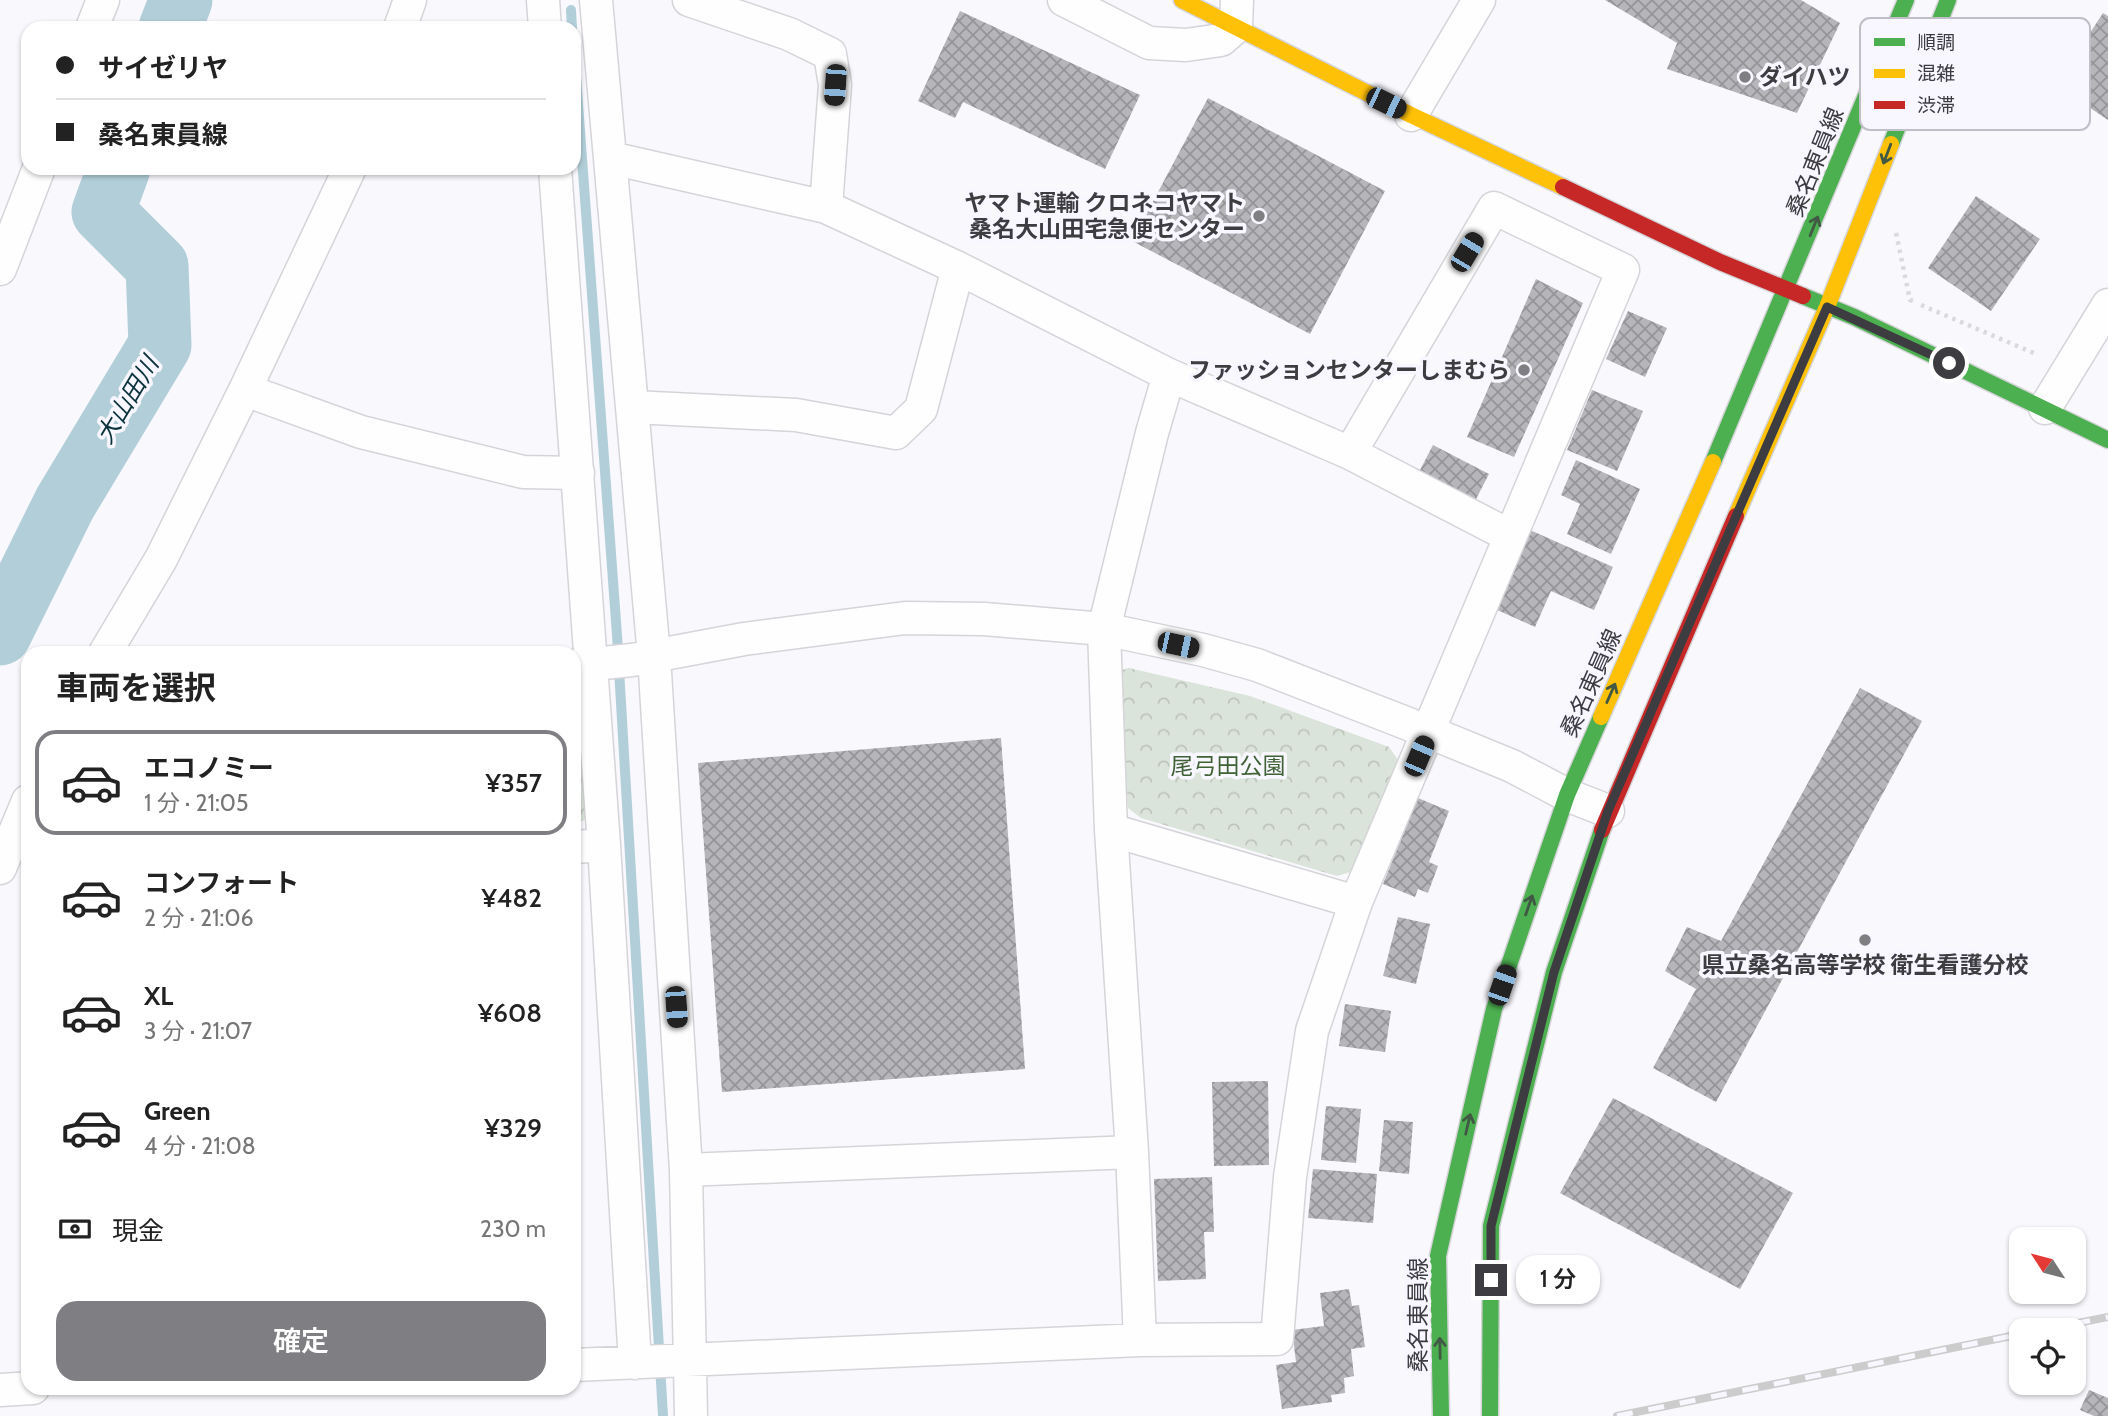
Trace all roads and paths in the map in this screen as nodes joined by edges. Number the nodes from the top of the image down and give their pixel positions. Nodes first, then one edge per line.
1 (103, 0) edge
2 (410, 0) edge
3 (543, 0) edge
4 (596, 0) edge
5 (689, 0) edge
6 (1064, 0) edge
7 (1182, 0) edge
8 (1479, 0) edge
9 (1906, 0) edge
10 (1948, 0) edge
11 (1236, 14) edge
12 (1899, 18) edge
13 (1941, 18) edge
14 (95, 21) edge
15 (402, 21) edge
16 (544, 21) edge
17 (1860, 113) edge
18 (1411, 115) junction
19 (1897, 130) edge
20 (611, 158) junction
21 (35, 175) edge
22 (347, 175) edge
23 (556, 175) edge
24 (826, 208) junction
25 (1893, 220) dead end
26 (958, 268) junction
27 (0, 269) edge
28 (1788, 289) junction
29 (2108, 305) edge
30 (1827, 307) junction
31 (2036, 354) dead end
32 (1169, 375) junction
33 (245, 390) junction
34 (633, 407) junction
35 (2045, 408) junction
36 (2108, 440) edge
37 (1350, 453) junction
38 (578, 473) junction
39 (1510, 536) junction
40 (1104, 629) junction
41 (109, 646) edge
42 (611, 661) edge
43 (1429, 732) junction
44 (1567, 795) junction
45 (1608, 811) junction
46 (21, 818) edge
47 (1111, 830) junction
48 (589, 846) edge
49 (0, 868) edge
50 (1356, 902) junction
51 (1132, 1152) junction
52 (686, 1170) junction
53 (1140, 1340) junction
54 (682, 1361) junction
55 (638, 1363) junction
56 (581, 1365) edge
57 (21, 1389) edge
58 (0, 1390) edge
59 (691, 1416) edge
60 (1441, 1416) edge
61 (1490, 1416) edge

1 - 14 street
2 - 15 street
3 - 16 street
4 - 20 street
5 - 24 street
6 - 11 street
7 - 11 main road
8 - 18 street
12 -> 9 main road, 桑名東員線
10 -> 13 main road
11 - 18 main road
28 -> 17 main road, 桑名東員線
18 - 28 main road
19 -> 30 main road
20 - 24 street
20 - 34 street
21 - 27 street
22 - 33 street
23 - 38 street
24 - 26 street
25 - 31 path
26 - 32 street
26 - 34 street
28 - 30 main road
44 -> 28 main road, 桑名東員線
29 - 35 street
30 - 35 main road
30 - 45 main road
32 - 37 street
32 - 40 street
33 - 38 street
33 - 41 street
34 - 42 street
35 - 36 main road
37 - 39 street
37 - 39 street
38 - 42 street
39 - 43 street
40 - 42 street
40 - 43 street
40 - 47 street
42 - 48 street
42 - 52 street
43 - 44 street
43 - 50 street
44 - 45 street
60 -> 44 main road, 桑名東員線
45 - 61 main road
46 - 49 street
47 - 50 street
47 - 51 street
48 - 55 street
50 - 53 street
51 - 52 street
51 - 53 street
52 - 54 street
53 - 54 street
54 - 55 street
54 - 59 street
55 - 56 street
57 - 58 street

